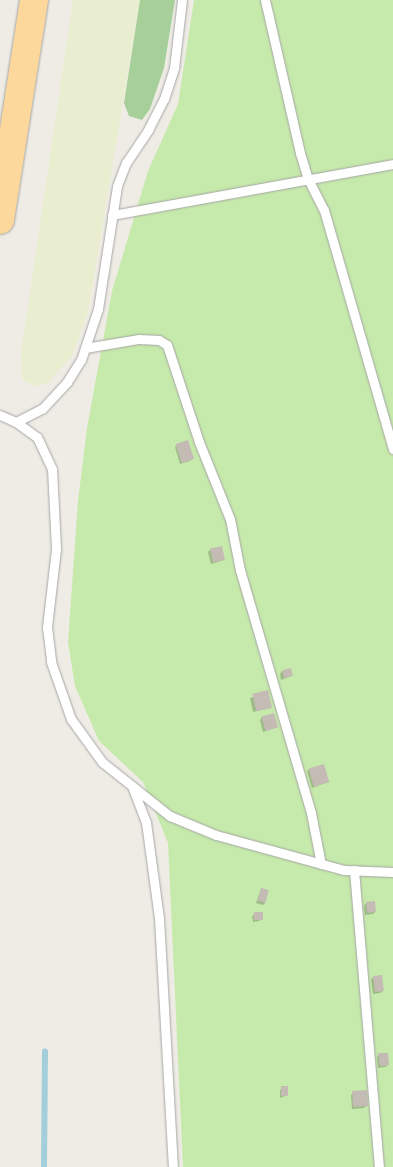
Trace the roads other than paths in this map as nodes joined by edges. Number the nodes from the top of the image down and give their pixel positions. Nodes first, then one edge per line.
1 (34, 0) edge
2 (182, 0) edge
3 (265, 0) edge
4 (393, 164) edge
5 (308, 180) junction
6 (112, 215) junction
7 (0, 220) edge
8 (85, 348) junction
9 (0, 415) edge
10 (16, 422) junction
11 (393, 449) edge
12 (132, 786) junction
13 (321, 864) junction
14 (354, 870) junction
15 (393, 872) edge
16 (172, 1167) edge
17 (379, 1167) edge

1 - 7 main road
2 - 6 lane
3 - 5 lane
4 - 5 lane
5 - 6 lane
5 - 11 lane
6 - 8 lane
8 - 10 lane
8 - 13 lane
9 - 10 lane
10 - 12 lane
12 - 13 lane
12 - 16 lane
13 - 14 lane
14 - 15 lane
14 - 17 lane

